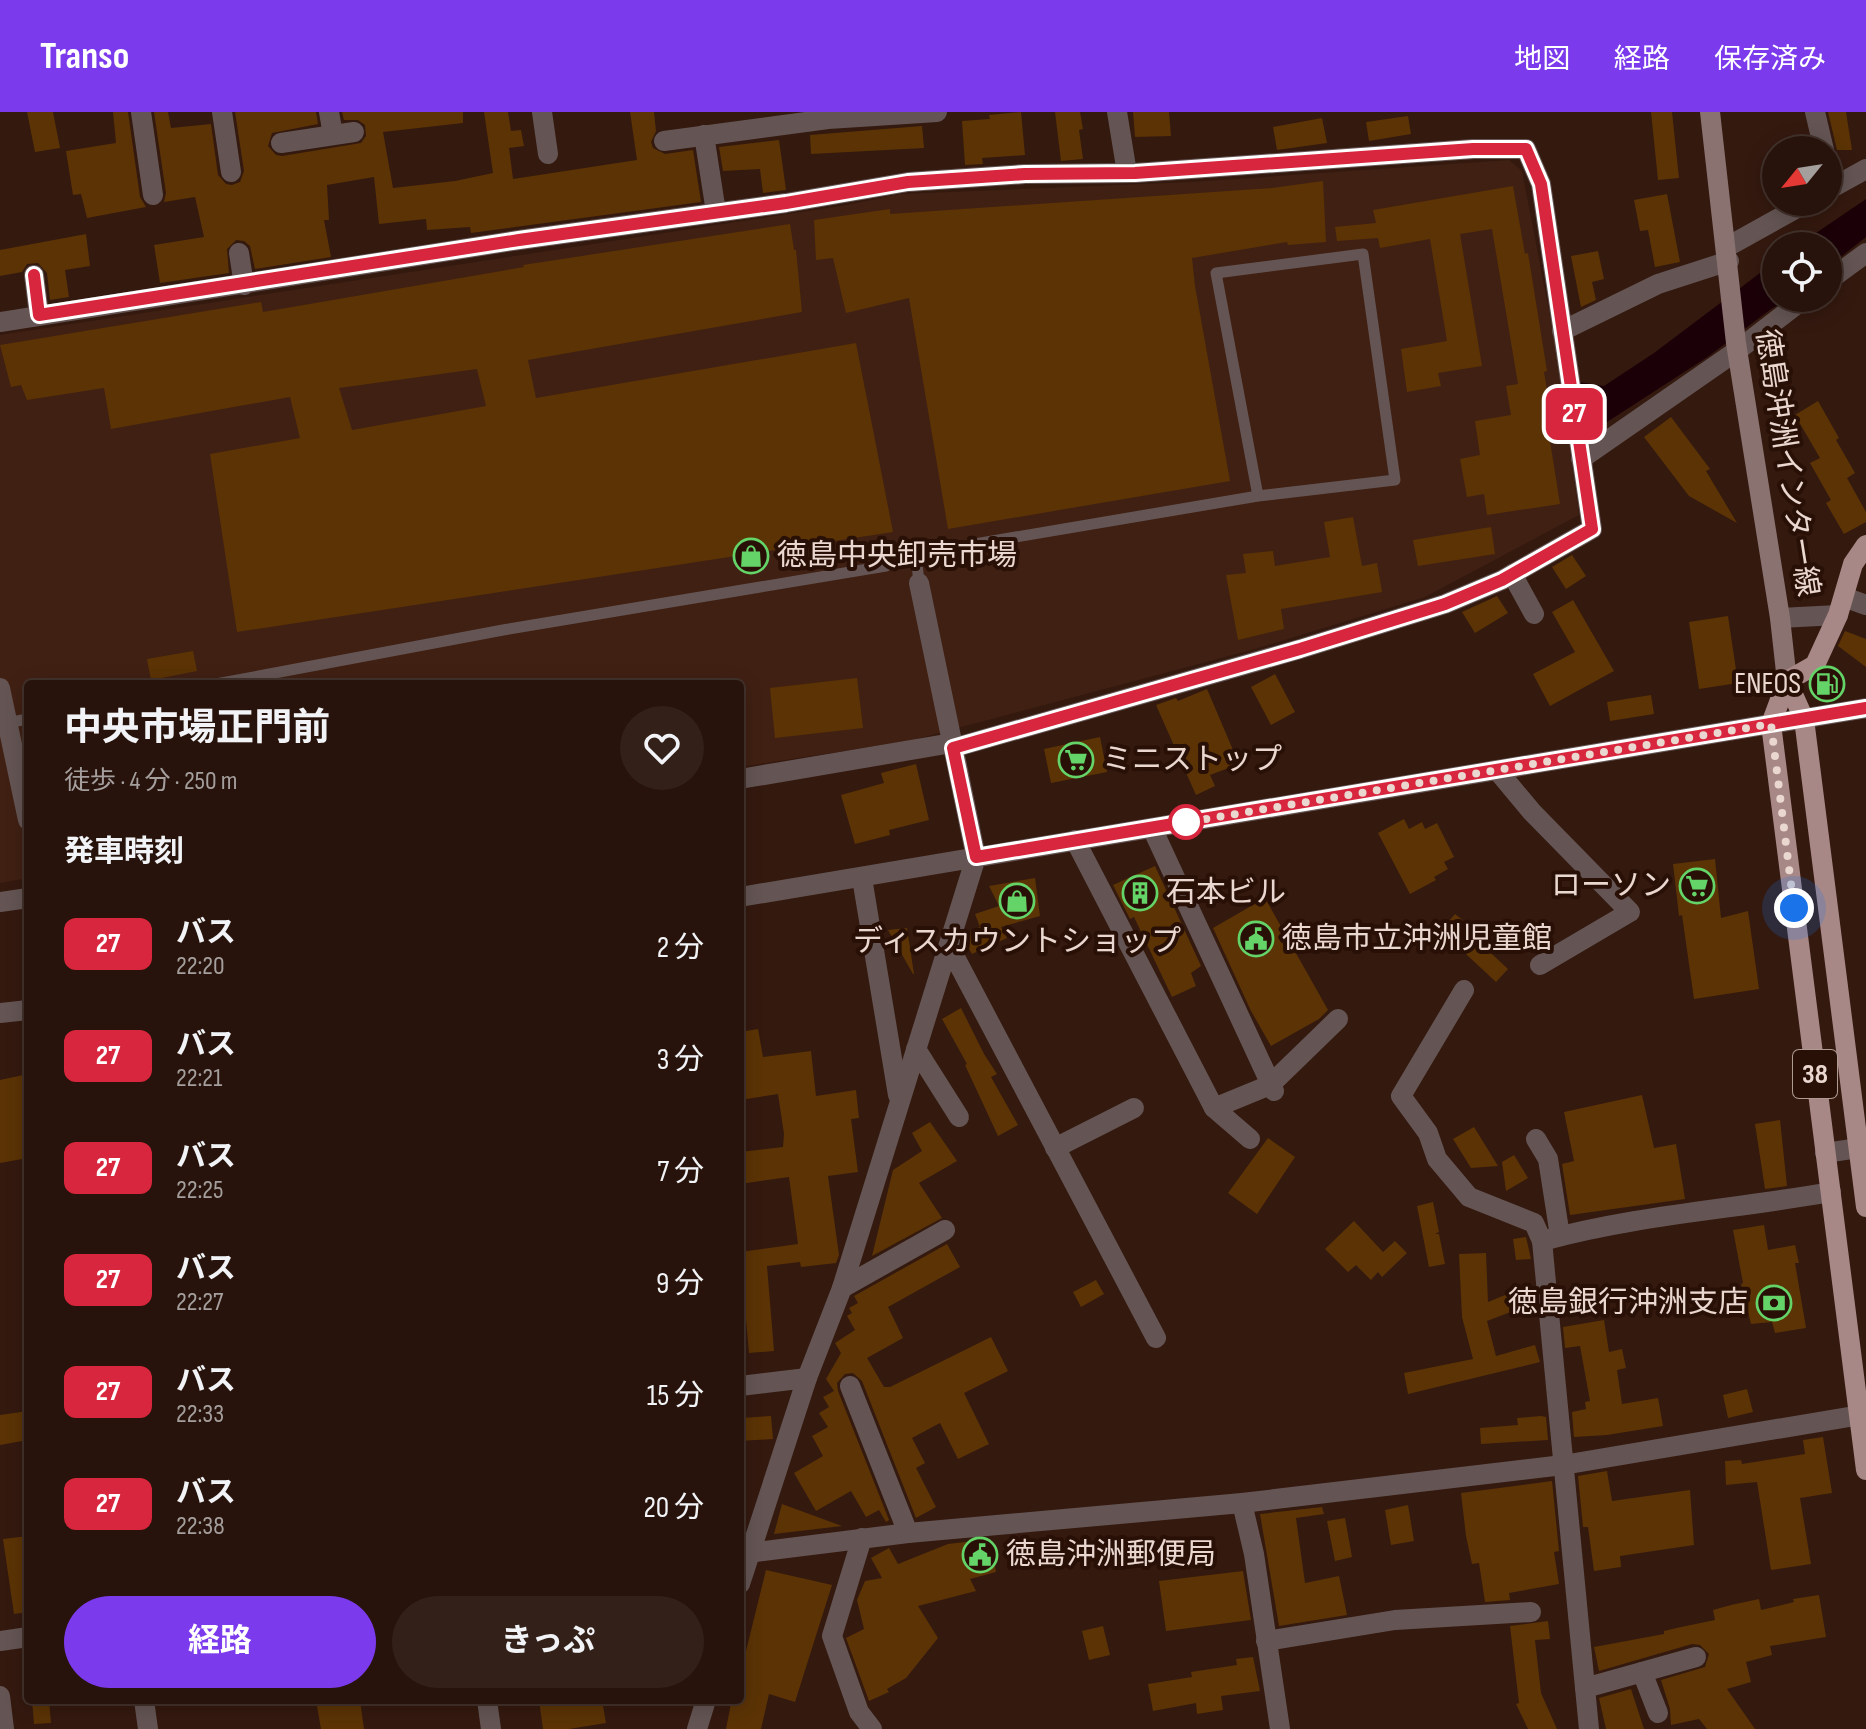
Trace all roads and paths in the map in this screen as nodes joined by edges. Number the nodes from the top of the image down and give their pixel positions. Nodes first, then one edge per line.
1 (141, 112) edge
2 (222, 112) edge
3 (329, 112) edge
4 (542, 112) edge
5 (937, 112) edge
6 (1117, 112) edge
7 (1710, 112) edge
8 (1815, 112) edge
9 (704, 135) junction
10 (1821, 136) edge
11 (664, 141) dead end
12 (281, 143) dead end
13 (548, 154) dead end
14 (1866, 169) edge
15 (231, 172) dead end
16 (1127, 173) junction
17 (1842, 177) edge
18 (153, 195) dead end
19 (716, 212) junction
20 (1790, 216) edge
21 (239, 253) dead end
22 (1866, 253) edge
23 (1729, 262) junction
24 (1842, 271) edge
25 (34, 275) dead end
26 (244, 285) junction
27 (1785, 312) edge
28 (39, 315) junction
29 (0, 322) edge
30 (1562, 331) junction
31 (1737, 346) junction
32 (1581, 459) junction
33 (1258, 496) junction
34 (1866, 545) edge
35 (886, 566) dead end
36 (1512, 574) junction
37 (919, 583) joint
38 (1866, 605) edge
39 (1841, 606) junction
40 (1534, 614) dead end
41 (1780, 618) junction
42 (237, 680) edge
43 (1787, 681) junction
44 (0, 688) edge
45 (1866, 708) edge
46 (1804, 719) junction
47 (24, 720) edge
48 (6, 723) junction
49 (1771, 724) junction
50 (953, 745) junction
51 (1497, 770) junction
52 (744, 778) edge
53 (24, 802) edge
54 (1152, 828) junction
55 (1075, 840) junction
56 (976, 857) junction
57 (862, 878) junction
58 (744, 896) edge
59 (24, 899) edge
60 (0, 902) edge
61 (949, 946) junction
62 (1540, 965) dead end
63 (1464, 990) dead end
64 (24, 1010) edge
65 (0, 1013) edge
66 (1338, 1019) dead end
67 (916, 1049) junction
68 (1272, 1088) junction
69 (899, 1099) junction
70 (1134, 1108) dead end
71 (1214, 1108) junction
72 (959, 1117) dead end
73 (1250, 1139) dead end
74 (1536, 1139) dead end
75 (1055, 1148) junction
76 (1862, 1148) edge
77 (1825, 1153) junction
78 (1831, 1192) junction
79 (1866, 1207) edge
80 (945, 1230) dead end
81 (1551, 1238) junction
82 (842, 1288) junction
83 (1156, 1338) dead end
84 (807, 1378) junction
85 (744, 1386) edge
86 (850, 1386) dead end
87 (1863, 1415) edge
88 (1563, 1465) junction
89 (1866, 1470) edge
90 (1242, 1503) junction
91 (908, 1533) junction
92 (862, 1538) junction
93 (744, 1553) edge
94 (1531, 1612) dead end
95 (24, 1638) edge
96 (0, 1641) edge
97 (1266, 1641) junction
98 (1696, 1657) dead end
99 (1642, 1672) junction
100 (1585, 1688) junction
101 (0, 1696) edge
102 (145, 1704) edge
103 (488, 1704) edge
104 (705, 1704) edge
105 (1658, 1713) dead end
106 (4, 1729) edge
107 (148, 1729) edge
108 (491, 1729) edge
109 (697, 1729) edge
110 (872, 1729) edge
111 (1280, 1729) edge
112 (1589, 1729) edge

1 - 18 street
2 - 15 street
3 - 12 street
4 - 13 street
5 - 9 street
6 - 16 street
7 - 23 main road, 徳島沖洲インター線
8 - 10 street
9 - 11 street
9 - 19 street
14 - 17 street
16 - 19 street
16 - 30 street
19 - 26 street
20 - 23 street
21 - 26 street
22 - 24 street
23 - 30 street
23 - 31 main road, 徳島沖洲インター線
25 - 28 street
26 - 28 street
27 - 31 street
28 - 29 street
30 - 32 street
31 - 32 street
31 - 41 main road, 徳島沖洲インター線
32 - 36 street
33 - 33 lane
33 - 37 lane
34 - 39 main road
35 - 42 lane
36 - 40 street
36 - 50 street
37 - 50 street
38 - 39 street
39 - 41 street
39 - 43 main road
41 - 43 main road, 徳島沖洲インター線
43 - 46 main road, 38
43 - 49 main road, 38
44 - 48 street
45 - 46 street
46 - 49 street
46 - 76 main road, 38
47 - 48 lane
48 - 53 street
49 - 51 street
49 - 77 main road, 38
50 - 52 street
50 - 56 street
51 - 54 street
51 - 62 street
54 - 55 street
54 - 68 street
55 - 56 street
55 - 71 street
56 - 57 street
56 - 61 street
57 - 58 street
57 - 69 street
59 - 60 street
61 - 67 street
61 - 75 street
63 - 81 street
64 - 65 street
66 - 68 street
67 - 69 street
67 - 72 street
68 - 71 street
69 - 82 street
70 - 75 street
71 - 73 street
74 - 81 street
75 - 83 street
76 - 77 street
76 - 79 main road, 38
77 - 78 main road, 38
78 - 81 street
78 - 87 main road, 38
80 - 82 street
81 - 88 street
82 - 84 street
84 - 85 street
84 - 93 street
86 - 91 street
87 - 88 street
87 - 89 main road, 38
88 - 90 street
88 - 100 street
90 - 91 street
90 - 97 street
91 - 92 street
92 - 93 street
92 - 110 street
94 - 97 street
95 - 96 street
97 - 111 street
98 - 99 street
99 - 100 street
99 - 105 street
100 - 112 street
101 - 106 street
102 - 107 street
103 - 108 street
104 - 109 street

